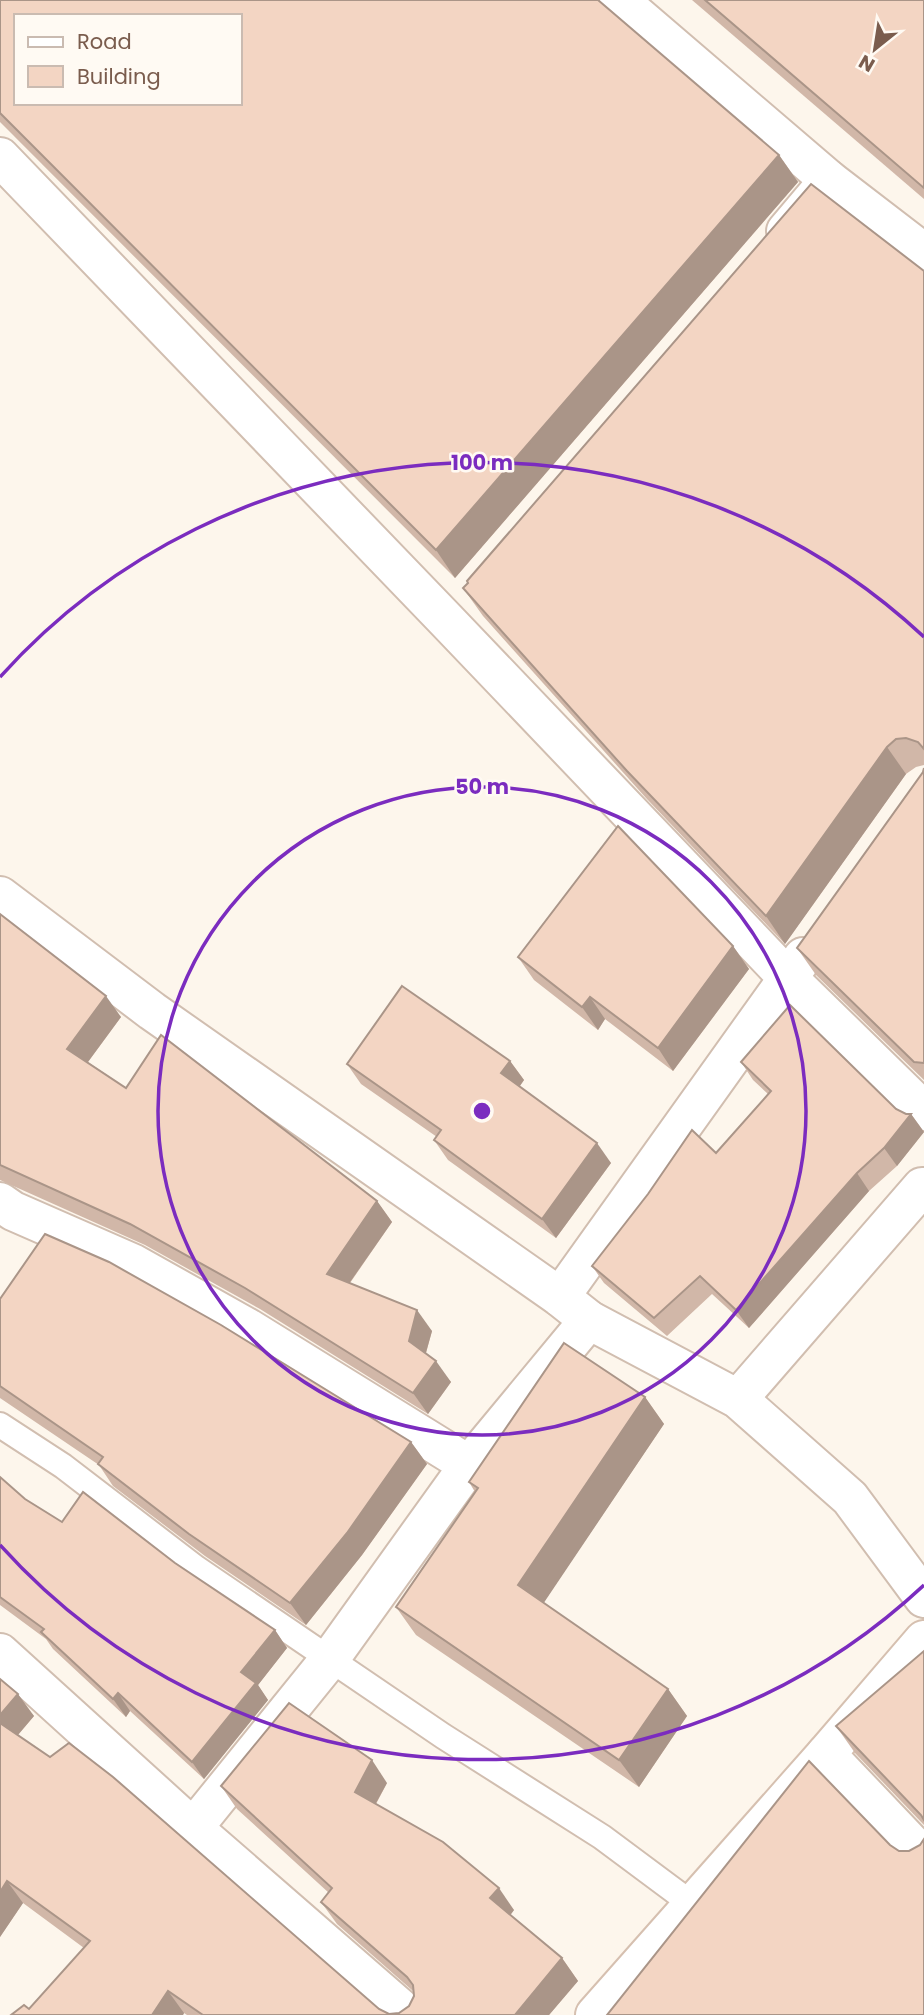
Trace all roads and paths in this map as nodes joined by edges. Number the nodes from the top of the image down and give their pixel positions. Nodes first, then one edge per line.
1 (619, 0) edge
2 (0, 157) edge
3 (829, 180) junction
4 (924, 253) edge
5 (765, 254) edge
6 (0, 895) edge
7 (820, 933) edge
8 (788, 978) junction
9 (924, 1111) edge
10 (924, 1187) edge
11 (0, 1202) edge
12 (575, 1308) junction
13 (738, 1399) junction
14 (0, 1425) edge
15 (469, 1465) junction
16 (924, 1598) edge
17 (924, 1640) edge
18 (0, 1654) edge
19 (329, 1660) junction
20 (826, 1754) junction
21 (193, 1828) junction
22 (924, 1857) edge
23 (692, 1904) junction
24 (408, 2015) edge
25 (595, 2015) edge

1 - 3 street
2 - 8 street
3 - 4 street
3 - 5 street
6 - 12 street
7 - 8 street
8 - 9 street
8 - 12 street
10 - 13 street
11 - 15 street
12 - 13 street
12 - 15 street
13 - 16 street
14 - 19 lane
15 - 19 street
17 - 20 street
18 - 21 street
19 - 21 street
19 - 23 lane
20 - 22 street
20 - 23 street
21 - 24 street
23 - 25 street

